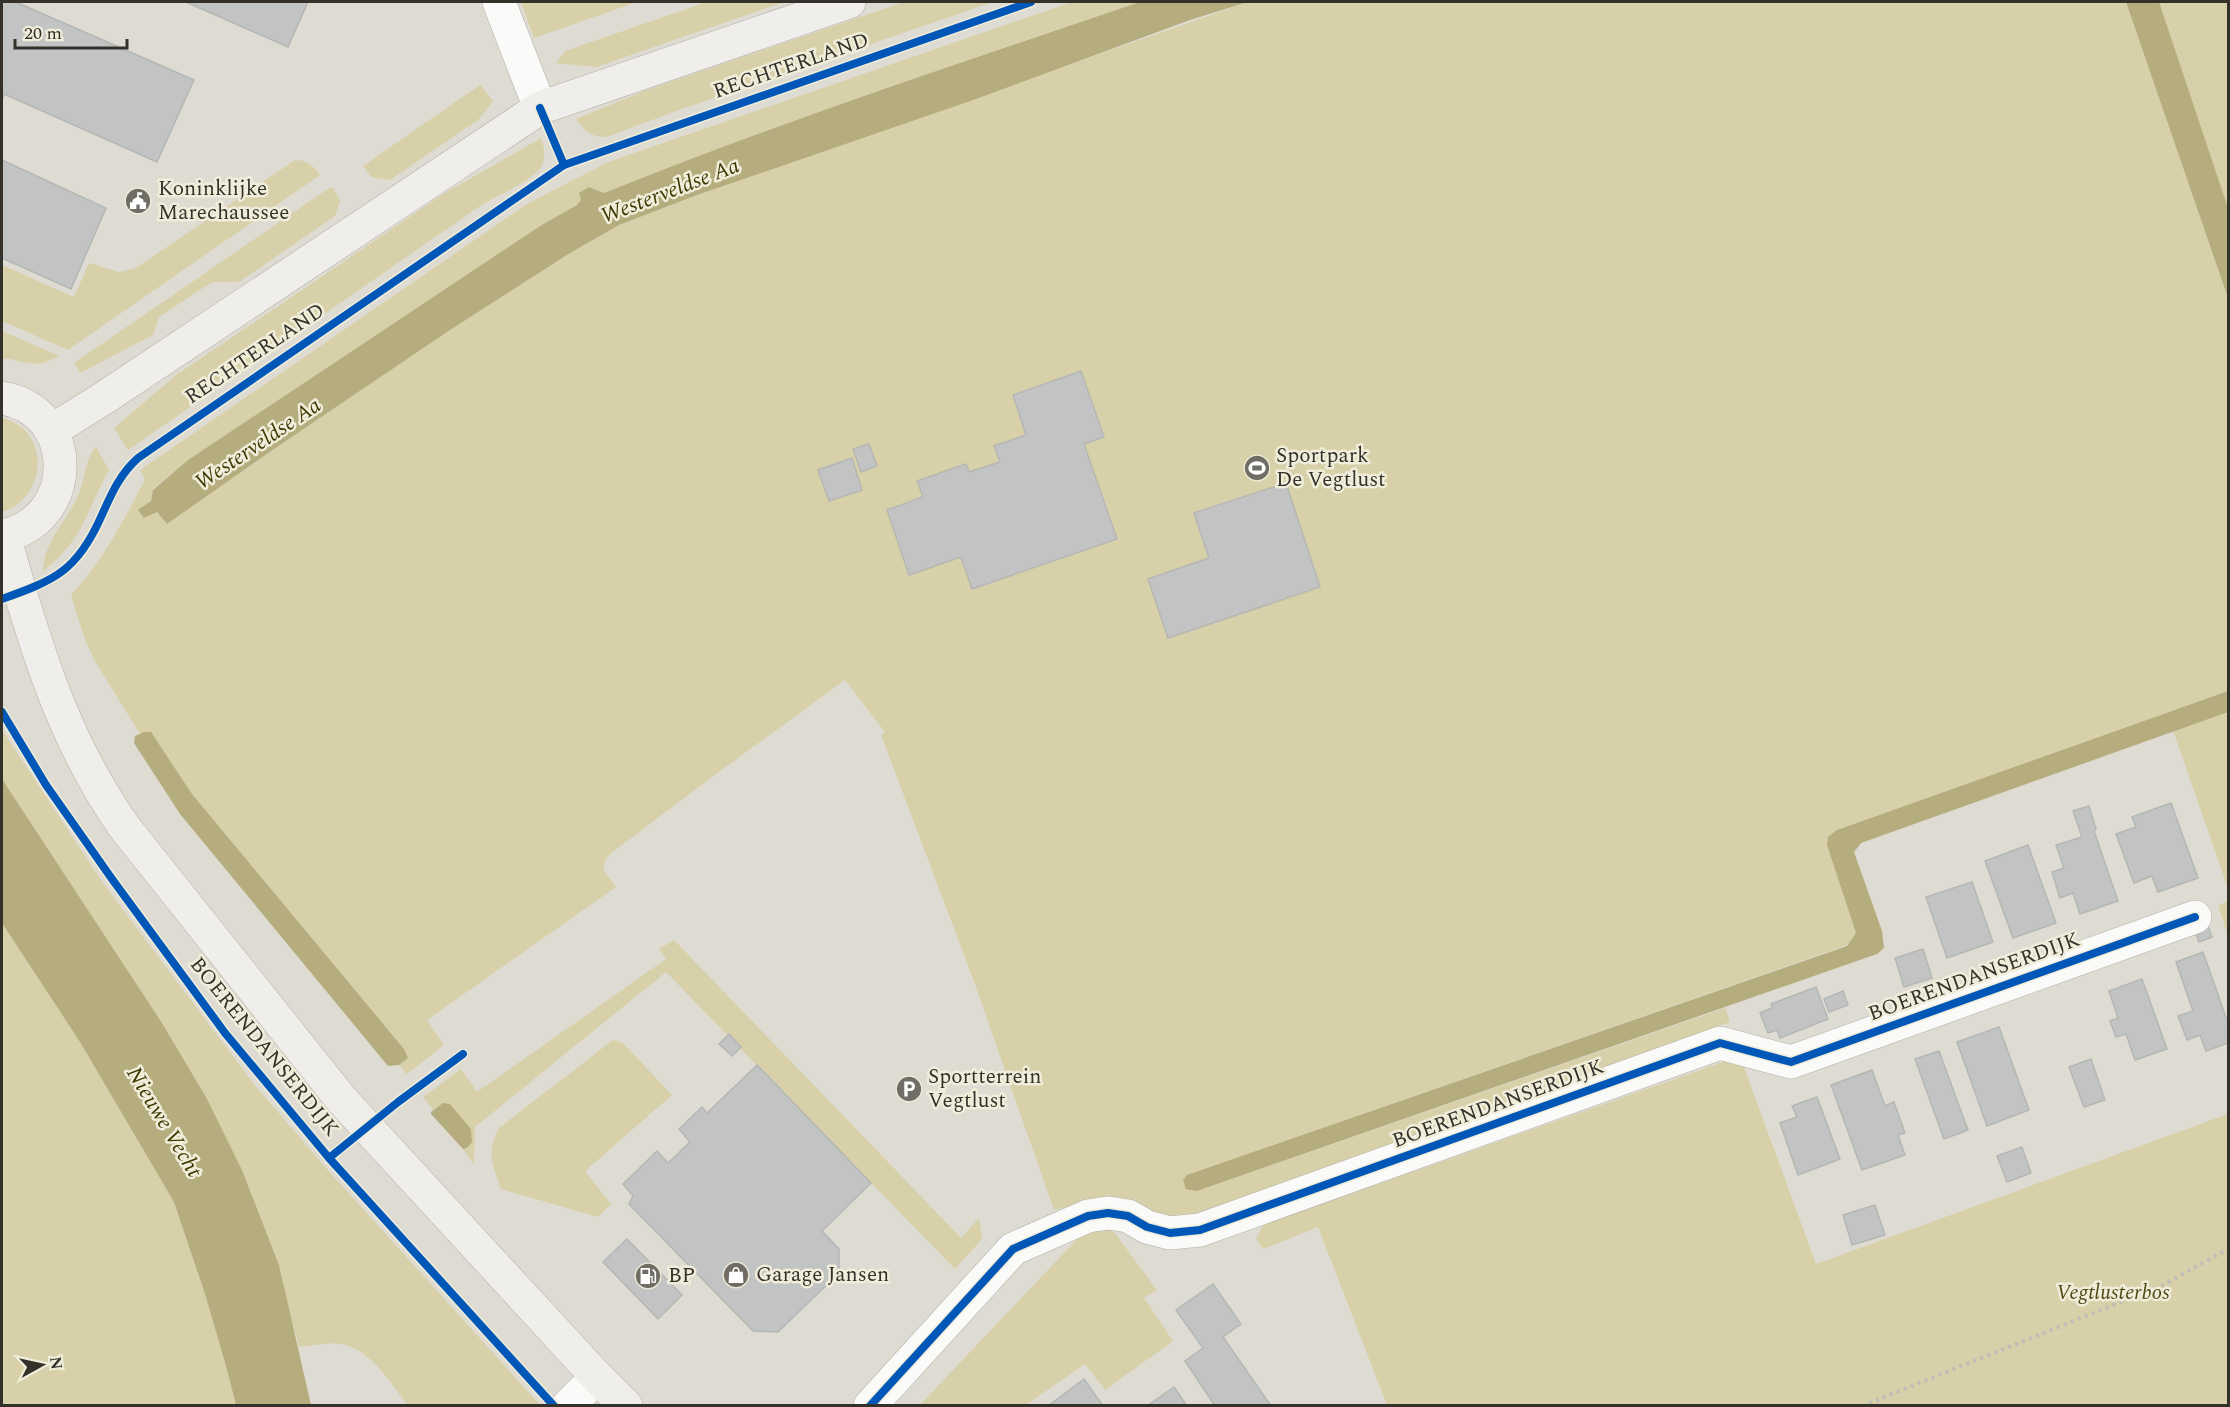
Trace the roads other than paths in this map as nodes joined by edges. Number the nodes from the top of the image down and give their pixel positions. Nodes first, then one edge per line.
1 (499, 2) edge
2 (849, 2) edge
3 (540, 108) junction
4 (2, 398) edge
5 (51, 431) junction
6 (3, 536) edge
7 (2195, 917) dead end
8 (597, 1377) junction
9 (568, 1406) edge
10 (626, 1406) edge
11 (870, 1406) edge

1 - 3 street
2 - 3 street, RECHTERLAND
3 - 5 street, RECHTERLAND
4 - 5 street
5 - 6 street
6 - 8 street, BOERENDANSERDIJK
7 - 11 street, BOERENDANSERDIJK
8 - 9 street
8 - 10 street, BOERENDANSERDIJK

